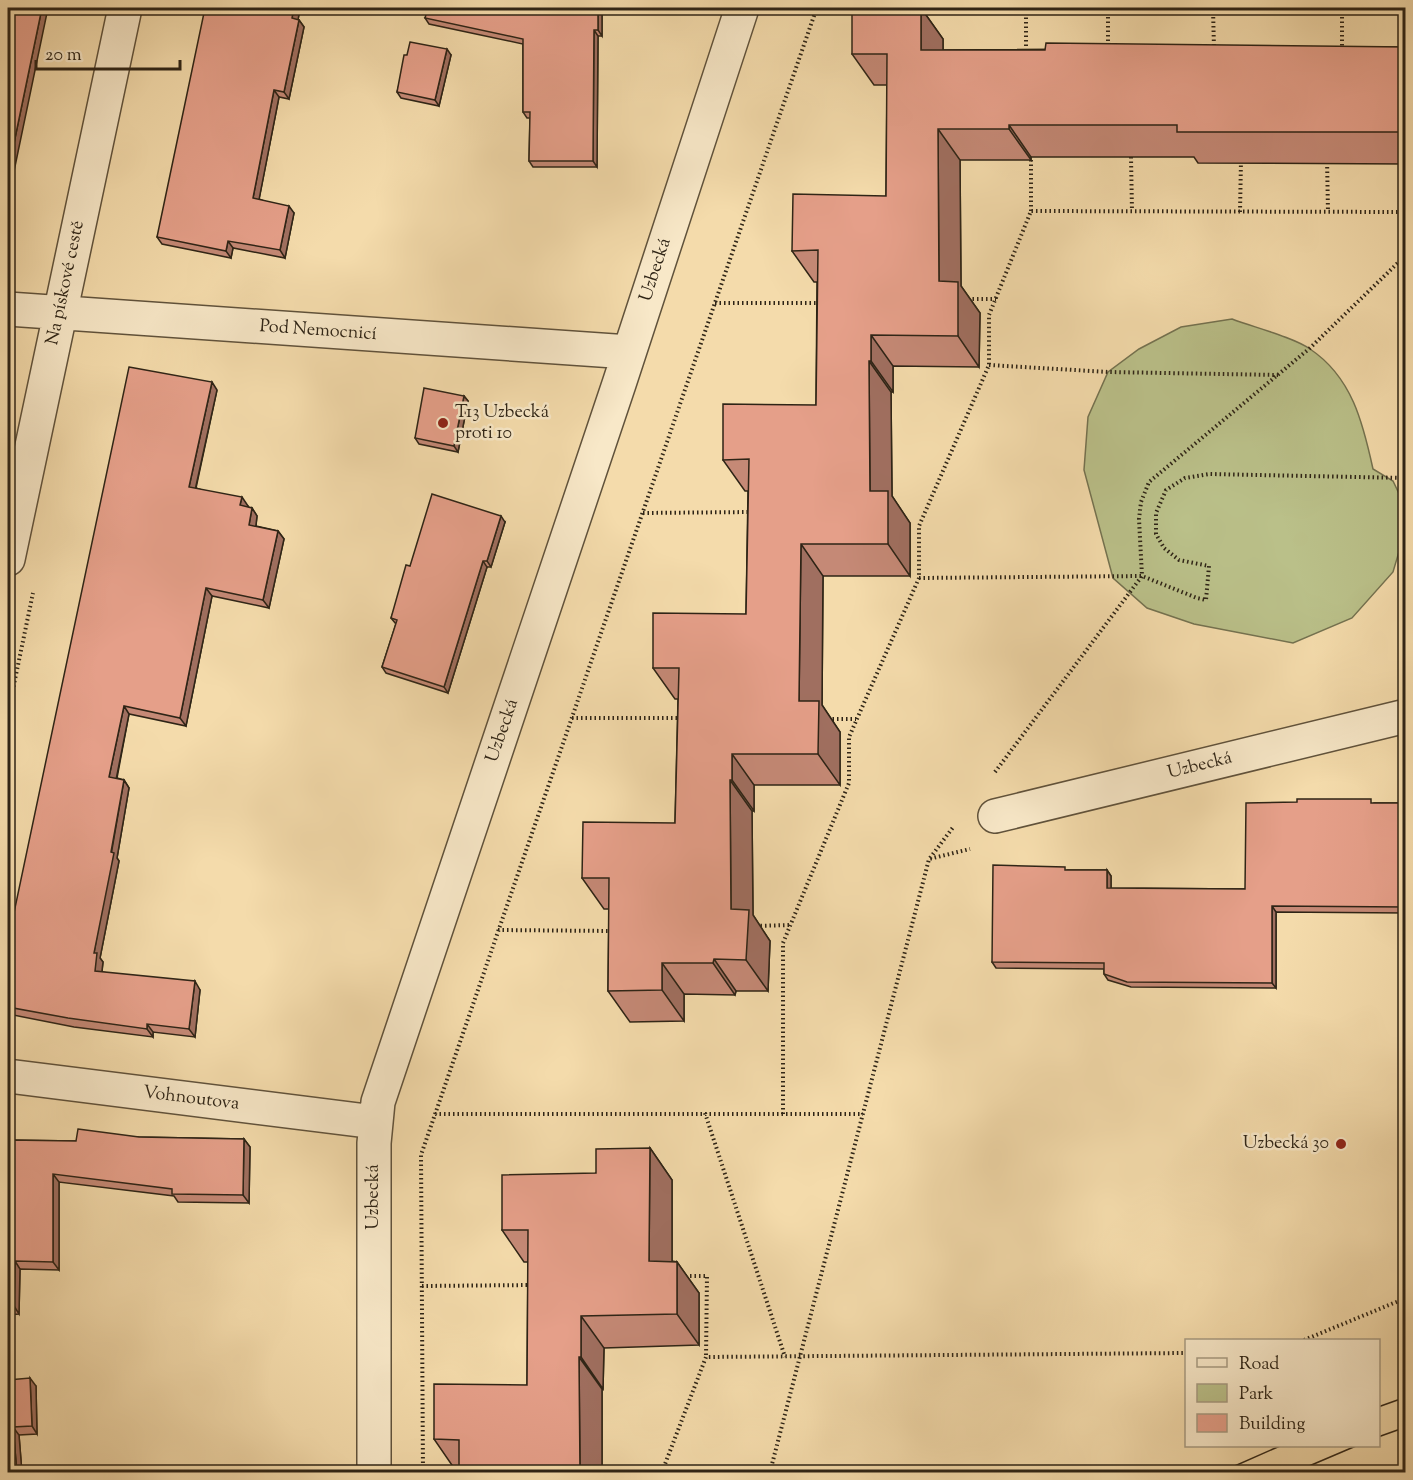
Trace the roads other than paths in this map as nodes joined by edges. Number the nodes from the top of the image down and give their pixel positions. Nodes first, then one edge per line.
1 (125, 8) edge
2 (742, 8) edge
3 (8, 309) edge
4 (59, 314) junction
5 (629, 352) junction
6 (8, 559) edge
7 (1406, 716) edge
8 (995, 816) dead end
9 (8, 1076) edge
10 (375, 1122) junction
11 (374, 1473) edge

1 - 4 street, Na pískové cestě
2 - 5 street, Uzbecká
3 - 4 street, Pod Nemocnicí
4 - 5 street, Pod Nemocnicí
4 - 6 street, Na pískové cestě
5 - 10 street, Uzbecká
7 - 8 street, Uzbecká
9 - 10 street, Vohnoutova
10 - 11 street, Uzbecká

